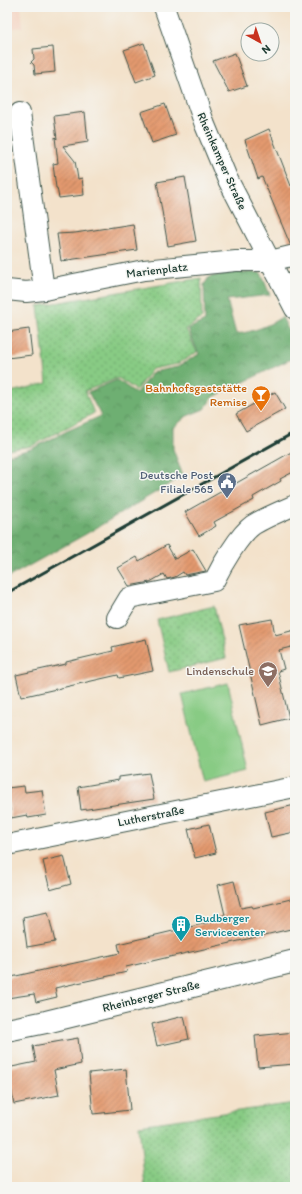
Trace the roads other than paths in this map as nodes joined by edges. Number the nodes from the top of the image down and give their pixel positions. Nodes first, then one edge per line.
1 (164, 7) edge
2 (20, 113) dead end
3 (295, 255) edge
4 (270, 261) junction
5 (7, 290) edge
6 (44, 290) junction
7 (295, 309) edge
8 (295, 505) edge
9 (116, 618) dead end
10 (295, 787) edge
11 (7, 846) edge
12 (295, 961) edge
13 (7, 1030) edge

1 - 4 street, Rheinkamper Straße
2 - 6 street
3 - 4 street, Marienplatz
4 - 6 street, Marienplatz
4 - 7 street, Rheinkamper Straße
5 - 6 street, Marienplatz
8 - 9 street
10 - 11 street, Lutherstraße
12 - 13 main road, Rheinberger Straße

